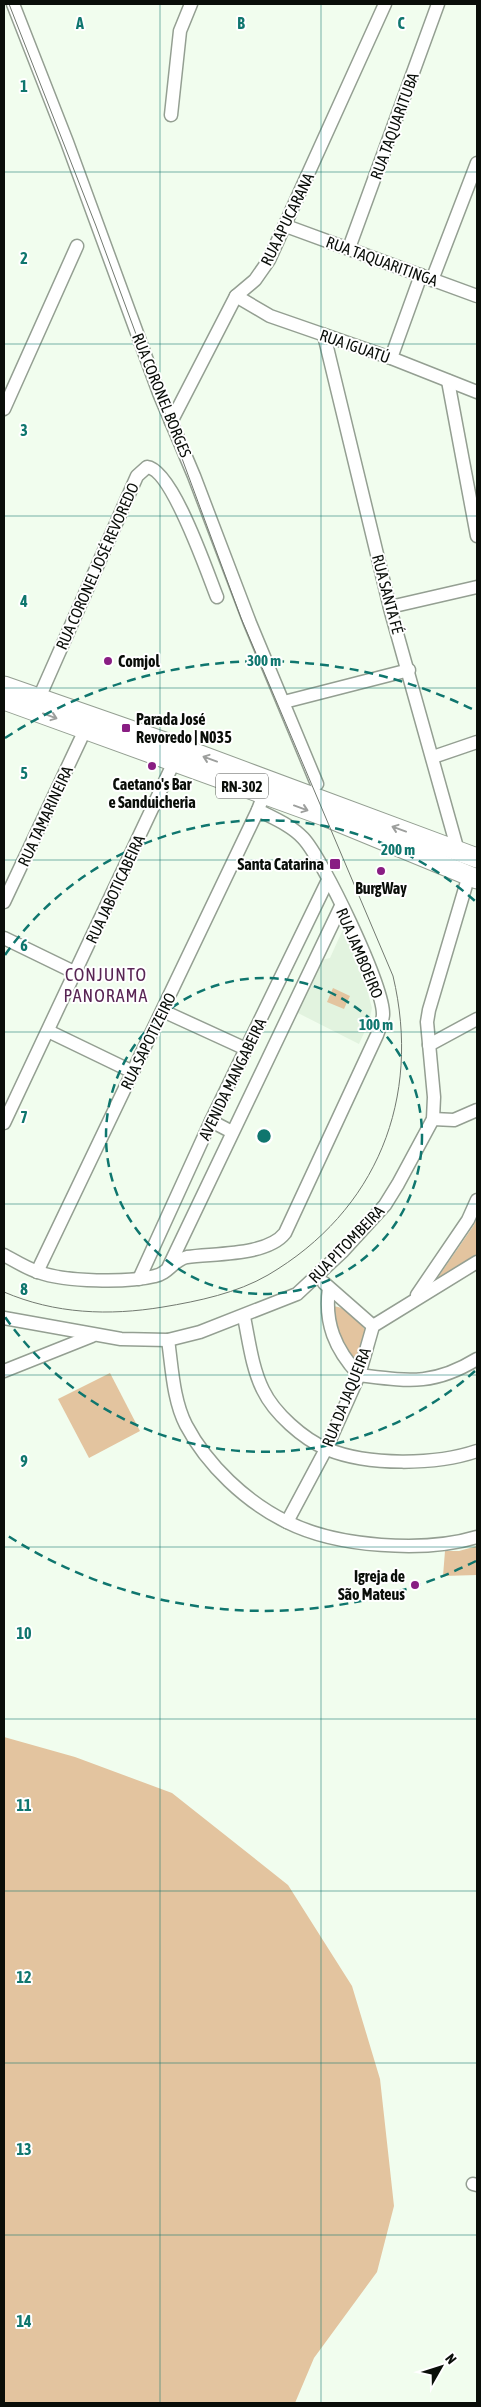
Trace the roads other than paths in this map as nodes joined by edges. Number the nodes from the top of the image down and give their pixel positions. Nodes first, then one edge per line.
1 (13, 4) edge
2 (191, 4) edge
3 (385, 4) edge
4 (438, 4) edge
5 (171, 115) dead end
6 (477, 163) edge
7 (286, 226) junction
8 (78, 246) dead end
9 (349, 248) junction
10 (427, 277) junction
11 (236, 296) junction
12 (477, 296) edge
13 (324, 335) junction
14 (391, 358) junction
15 (448, 381) junction
16 (477, 392) edge
17 (4, 409) edge
18 (171, 422) junction
19 (477, 536) edge
20 (477, 587) edge
21 (217, 597) dead end
22 (390, 607) junction
23 (409, 670) junction
24 (4, 686) edge
25 (39, 698) junction
26 (4, 700) edge
27 (284, 702) junction
28 (85, 730) junction
29 (477, 742) edge
30 (433, 757) junction
31 (174, 762) junction
32 (317, 784) dead end
33 (261, 802) junction
34 (458, 851) junction
35 (477, 858) edge
36 (473, 877) edge
37 (328, 880) junction
38 (4, 902) edge
39 (341, 906) junction
40 (4, 938) edge
41 (76, 973) junction
42 (163, 1011) junction
43 (477, 1019) edge
44 (48, 1031) junction
45 (429, 1045) junction
46 (246, 1049) junction
47 (133, 1072) junction
48 (477, 1110) edge
49 (433, 1119) junction
50 (211, 1122) junction
51 (4, 1124) edge
52 (232, 1132) junction
53 (477, 1200) edge
54 (4, 1255) edge
55 (477, 1262) edge
56 (169, 1266) junction
57 (37, 1272) junction
58 (316, 1277) junction
59 (139, 1279) junction
60 (329, 1288) junction
61 (414, 1300) junction
62 (244, 1317) junction
63 (4, 1318) edge
64 (373, 1326) junction
65 (92, 1335) junction
66 (168, 1340) junction
67 (477, 1359) edge
68 (4, 1372) edge
69 (359, 1375) junction
70 (326, 1449) junction
71 (477, 1451) edge
72 (287, 1522) junction
73 (477, 1536) edge

1 - 18 street, RUA CORONEL BORGES
2 - 5 street
3 - 7 street, RUA APUCARANA
4 - 9 street, RUA TAQUARITUBA
6 - 10 street
7 - 9 street, RUA TAQUARITINGA
7 - 11 street, RUA APUCARANA
8 - 17 street
9 - 10 street, RUA TAQUARITINGA
10 - 12 street, RUA TAQUARITINGA
10 - 14 street
11 - 13 street, RUA IGUATÚ
11 - 18 street, RUA APUCARANA
13 - 14 street, RUA IGUATÚ
13 - 22 street, RUA SANTA FÉ
14 - 15 street, RUA IGUATÚ
15 - 16 street, RUA IGUATÚ
15 - 19 street
18 - 27 street, RUA CORONEL BORGES
20 - 22 street
21 - 25 street, RUA CORONEL JOSÉ REVOREDO
22 - 23 street, RUA SANTA FÉ
23 - 27 street
23 - 30 street, RUA SANTA FÉ
24 - 25 main road, RN-302
34 -> 25 main road, RN-302
26 -> 28 main road, RN-302
27 - 32 street, RUA CORONEL BORGES
28 - 31 main road, RN-302
28 - 38 street, RUA TAMARINEIRA
29 - 30 street
30 - 34 street, RUA SANTA FÉ
31 - 33 main road, RN-302
31 - 41 street, RUA JABOTICABEIRA
33 -> 36 main road, RN-302
33 - 37 street, RUA JAMBOEIRO
33 - 42 street, RUA SAPOTIZEIRO
34 - 35 main road, RN-302
36 - 45 street, RUA PITOMBEIRA
37 - 39 street, RUA JAMBOEIRO
37 - 46 street, AVENIDA MANGABEIRA
39 - 52 street, AVENIDA MANGABEIRA
39 - 56 street, RUA JAMBOEIRO
40 - 41 street
41 - 44 street, RUA JABOTICABEIRA
42 - 46 street
42 - 47 street, RUA SAPOTIZEIRO
43 - 45 street
44 - 47 street
44 - 51 street, RUA JABOTICABEIRA
45 - 49 street, RUA PITOMBEIRA
46 - 50 street, AVENIDA MANGABEIRA
47 - 57 street, RUA SAPOTIZEIRO
48 - 49 street
49 - 58 street, RUA PITOMBEIRA
50 - 52 street
50 - 59 street, AVENIDA MANGABEIRA
52 - 56 street, AVENIDA MANGABEIRA
53 - 61 street
54 - 57 street
55 - 61 street, RUA DA JAQUEIRA
56 - 59 street
57 - 59 street
58 - 60 street
58 - 62 street, RUA PITOMBEIRA
60 - 64 street
60 - 69 street
61 - 64 street, RUA DA JAQUEIRA
62 - 66 street, RUA PITOMBEIRA
62 - 70 street
63 - 65 street, RUA PITOMBEIRA
64 - 69 street, RUA DA JAQUEIRA
65 - 66 street, RUA PITOMBEIRA
65 - 68 street
66 - 72 street
67 - 69 street
69 - 70 street, RUA DA JAQUEIRA
70 - 71 street
70 - 72 street, RUA DA JAQUEIRA
72 - 73 street

